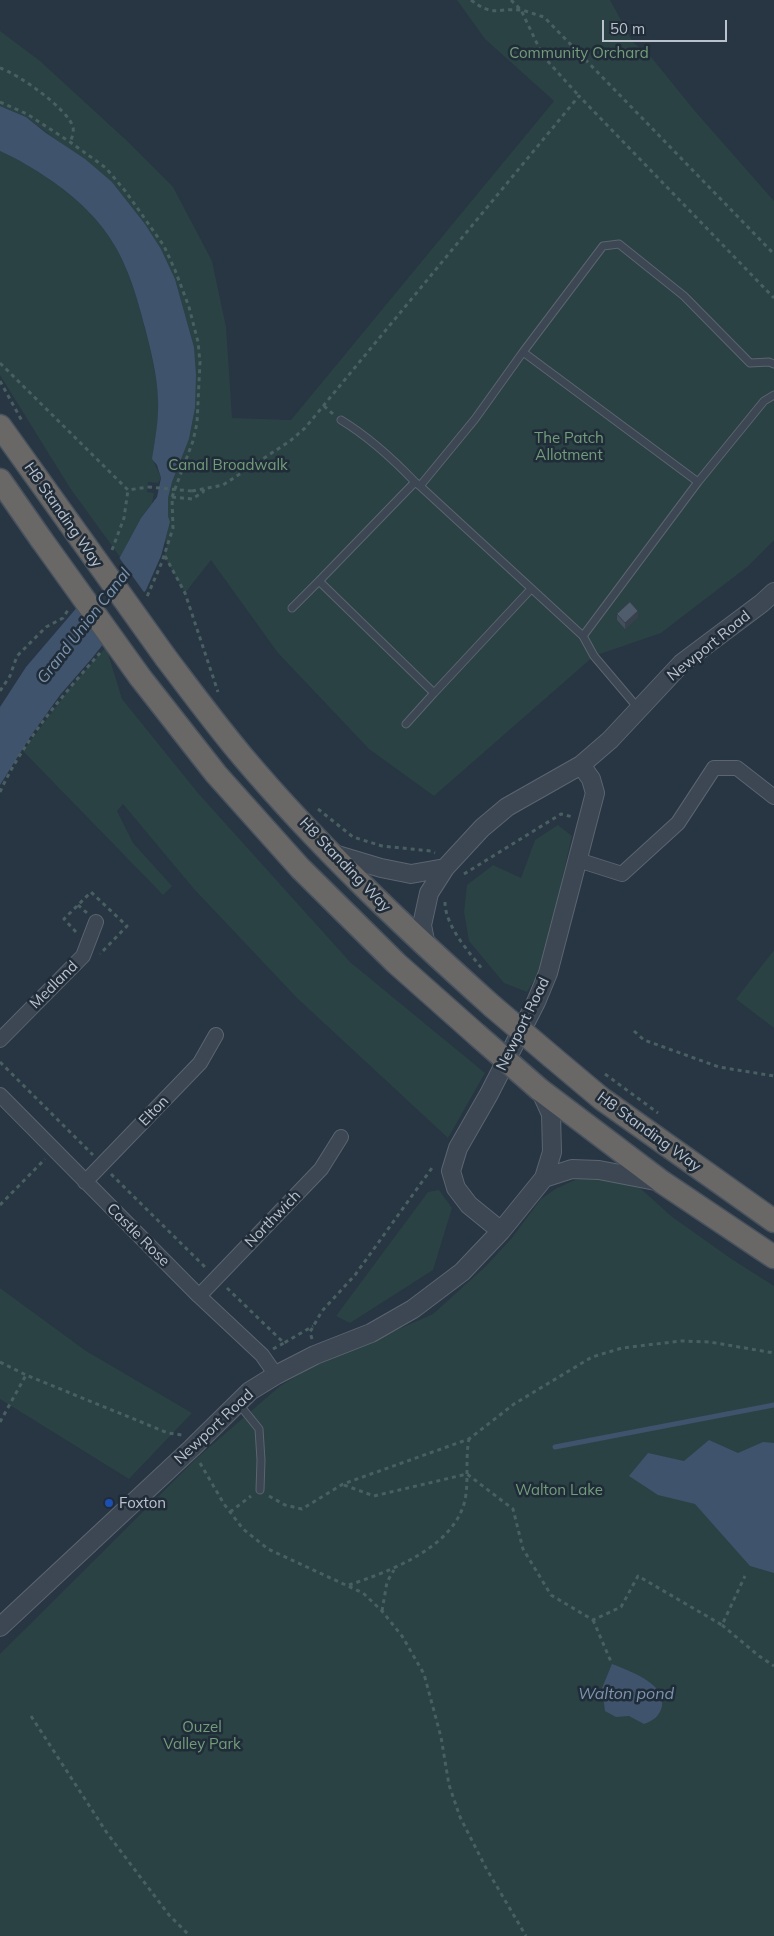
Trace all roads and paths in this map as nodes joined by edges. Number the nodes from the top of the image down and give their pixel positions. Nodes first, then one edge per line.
1 (471, 0) edge
2 (511, 0) edge
3 (521, 10) junction
4 (0, 68) edge
5 (578, 96) junction
6 (0, 102) edge
7 (70, 142) junction
8 (774, 254) edge
9 (774, 298) edge
10 (523, 352) junction
11 (0, 364) edge
12 (774, 364) edge
13 (774, 395) edge
14 (341, 420) dead end
15 (0, 426) edge
16 (0, 480) edge
17 (698, 482) junction
18 (417, 484) junction
19 (204, 489) junction
20 (164, 556) dead end
21 (319, 581) junction
22 (531, 589) junction
23 (774, 592) edge
24 (292, 608) dead end
25 (582, 636) junction
26 (218, 693) dead end
27 (434, 694) junction
28 (638, 708) junction
29 (406, 724) dead end
30 (581, 765) junction
31 (774, 797) edge
32 (316, 808) dead end
33 (588, 820) junction
34 (330, 852) junction
35 (578, 860) junction
36 (448, 865) junction
37 (446, 894) dead end
38 (96, 922) dead end
39 (426, 946) junction
40 (488, 976) dead end
41 (634, 1032) dead end
42 (216, 1035) dead end
43 (0, 1040) edge
44 (0, 1062) edge
45 (774, 1076) edge
46 (539, 1089) junction
47 (0, 1095) edge
48 (70, 1133) junction
49 (341, 1138) dead end
50 (458, 1148) junction
51 (54, 1150) junction
52 (102, 1165) junction
53 (544, 1178) junction
54 (85, 1182) junction
55 (662, 1182) junction
56 (0, 1205) edge
57 (774, 1222) edge
58 (501, 1230) junction
59 (774, 1257) edge
60 (216, 1278) junction
61 (200, 1296) junction
62 (314, 1326) junction
63 (774, 1353) edge
64 (315, 1355) junction
65 (0, 1362) edge
66 (26, 1375) junction
67 (276, 1375) junction
68 (238, 1402) junction
69 (0, 1422) edge
70 (469, 1439) junction
71 (192, 1448) junction
72 (467, 1474) junction
73 (343, 1484) junction
74 (260, 1490) junction
75 (230, 1512) junction
76 (394, 1569) junction
77 (745, 1576) dead end
78 (349, 1586) junction
79 (382, 1611) junction
80 (3, 1619) edge
81 (593, 1620) junction
82 (722, 1625) junction
83 (612, 1664) dead end
84 (774, 1666) edge
85 (30, 1716) dead end
86 (190, 1936) edge
87 (526, 1936) edge

1 - 3 path
2 - 3 path
3 - 5 path
3 - 8 path
4 - 7 path
5 - 9 path
5 - 19 path
6 - 7 path
7 - 19 path
10 - 12 lane
10 - 17 lane
10 - 18 lane
11 - 19 path, bridge
13 - 17 lane
14 - 18 lane
15 - 34 highway, H8 Standing Way, bridge
16 - 46 highway, H8 Standing Way, bridge
17 - 25 lane
18 - 21 lane
18 - 22 lane
20 - 26 path
21 - 24 lane
21 - 27 lane
22 - 25 lane
22 - 27 lane
23 - 28 street, Newport Road
25 - 28 lane
27 - 29 lane
28 - 30 street, Newport Road
30 - 33 street, Newport Road
30 - 36 street, Newport Road
31 - 35 street
32 - 36 path
33 - 35 street, Newport Road
33 - 36 path
34 - 36 street
34 - 39 highway, H8 Standing Way
35 - 50 street, Newport Road
36 - 39 street, Newport Road
37 - 40 path
38 - 43 street, Medland
39 - 57 highway, H8 Standing Way, bridge
41 - 45 path
42 - 52 street, Elton
44 - 48 path
46 - 53 street
46 - 55 highway, H8 Standing Way
47 - 51 street, Castle Rose
48 - 51 path
48 - 52 path
49 - 60 street, Northwich
50 - 58 street, Newport Road
50 - 62 path
51 - 54 street, Castle Rose
51 - 56 path
52 - 54 street, Elton
52 - 60 path
53 - 55 street
53 - 58 street, Newport Road
54 - 61 street, Castle Rose
55 - 59 highway, H8 Standing Way
58 - 64 street, Newport Road
60 - 61 street, Northwich
60 - 62 path
61 - 67 street, Castle Rose
62 - 64 path
63 - 70 path
64 - 67 street, Newport Road
65 - 66 path
66 - 69 path
66 - 71 path
67 - 68 street, Newport Road
68 - 71 street, Newport Road
68 - 74 lane
70 - 72 path
70 - 73 path
71 - 75 path
71 - 80 street, Newport Road
72 - 73 path
72 - 76 path
72 - 81 path
73 - 74 path
74 - 75 path
75 - 78 path
76 - 78 path
76 - 79 path
77 - 82 path
78 - 79 path
79 - 87 path
81 - 82 path
81 - 83 path
82 - 84 path
85 - 86 path

